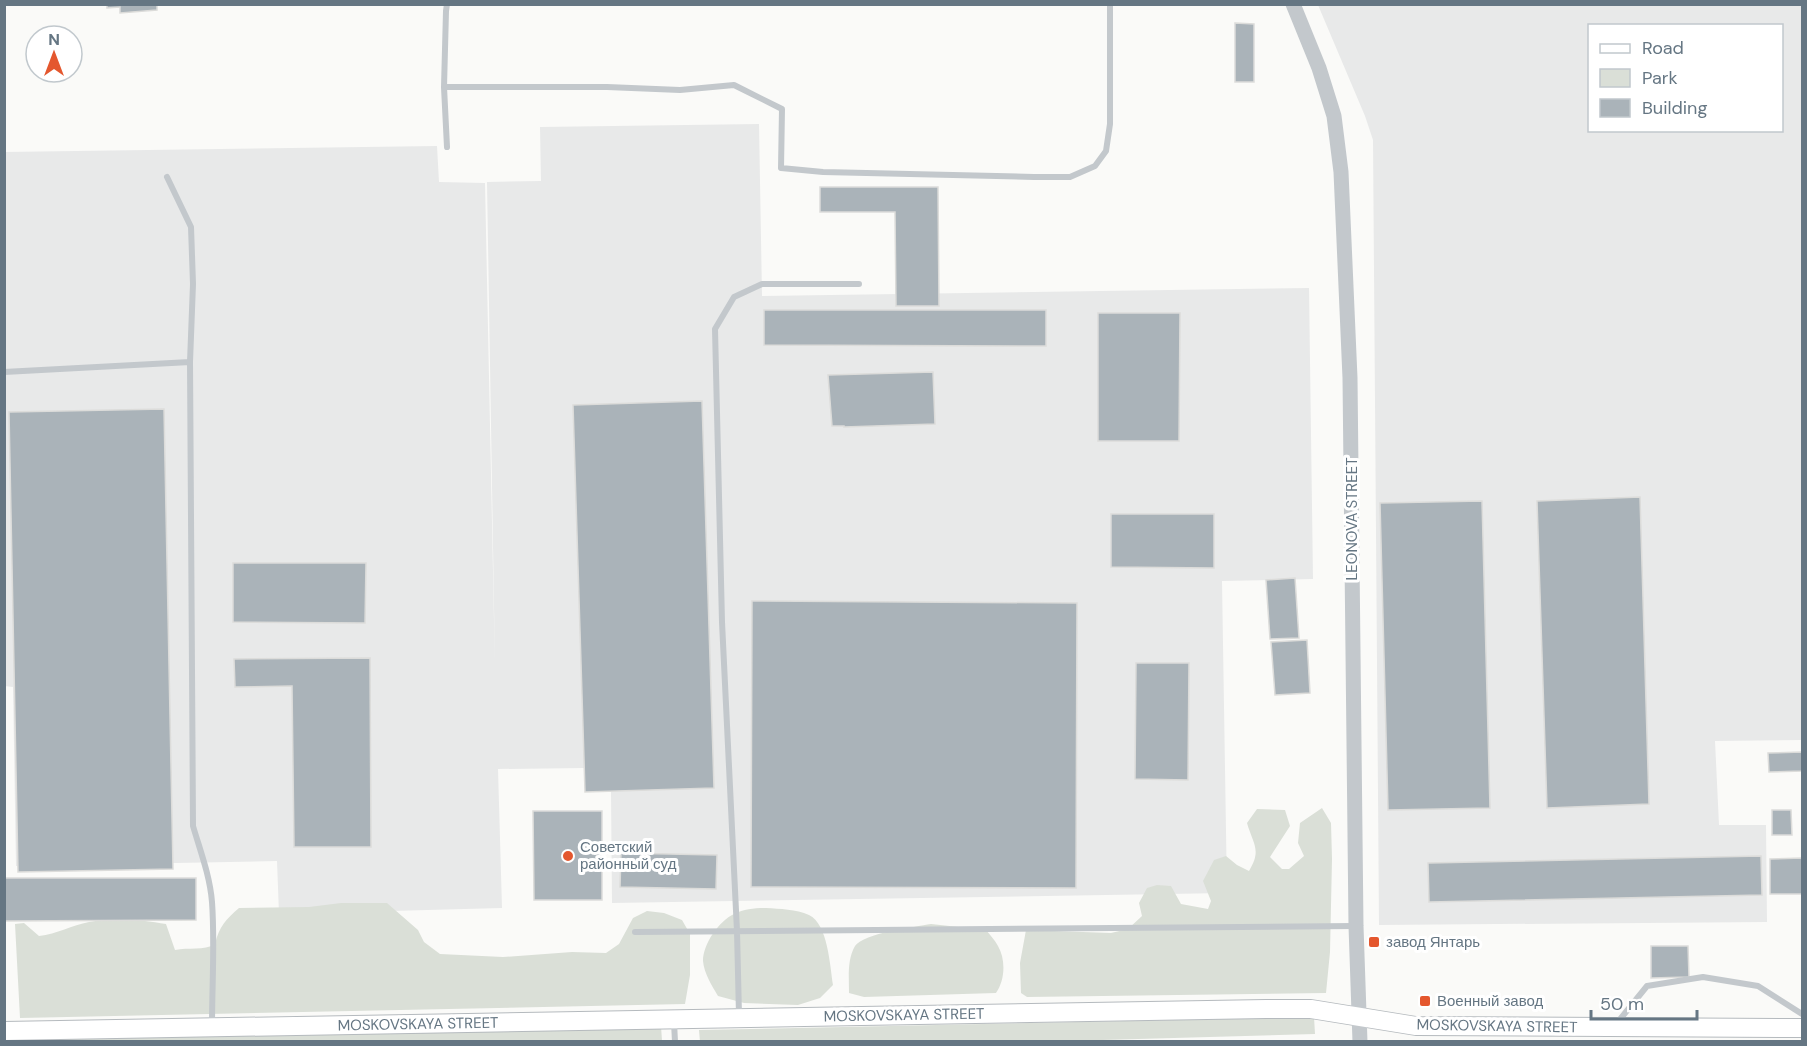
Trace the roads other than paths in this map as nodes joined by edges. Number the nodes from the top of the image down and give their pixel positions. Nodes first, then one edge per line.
1 (447, 4) edge
2 (1110, 4) edge
3 (1293, 4) edge
4 (444, 87) junction
5 (447, 147) dead end
6 (167, 177) dead end
7 (859, 284) dead end
8 (190, 362) junction
9 (4, 372) edge
10 (1356, 926) junction
11 (737, 931) junction
12 (635, 932) dead end
13 (1803, 1014) edge
14 (1358, 1016) junction
15 (738, 1018) junction
16 (674, 1019) junction
17 (212, 1028) junction
18 (1614, 1028) junction
19 (1803, 1028) edge
20 (4, 1031) edge
21 (675, 1041) edge
22 (1360, 1041) edge

1 - 4 lane
2 - 4 lane
3 - 10 street, LEONOVA STREET
4 - 5 lane
6 - 8 lane
7 - 11 lane
8 - 9 lane
8 - 17 lane
10 - 11 lane
10 - 14 street, LEONOVA STREET
11 - 12 lane
11 - 15 lane
13 - 18 lane
14 - 15 main road, MOSKOVSKAYA STREET
14 - 18 main road, MOSKOVSKAYA STREET
14 - 22 street, LEONOVA STREET
15 - 16 main road, MOSKOVSKAYA STREET
16 - 17 main road, MOSKOVSKAYA STREET
16 - 21 lane
17 - 20 main road, MOSKOVSKAYA STREET
18 - 19 main road, MOSKOVSKAYA STREET

